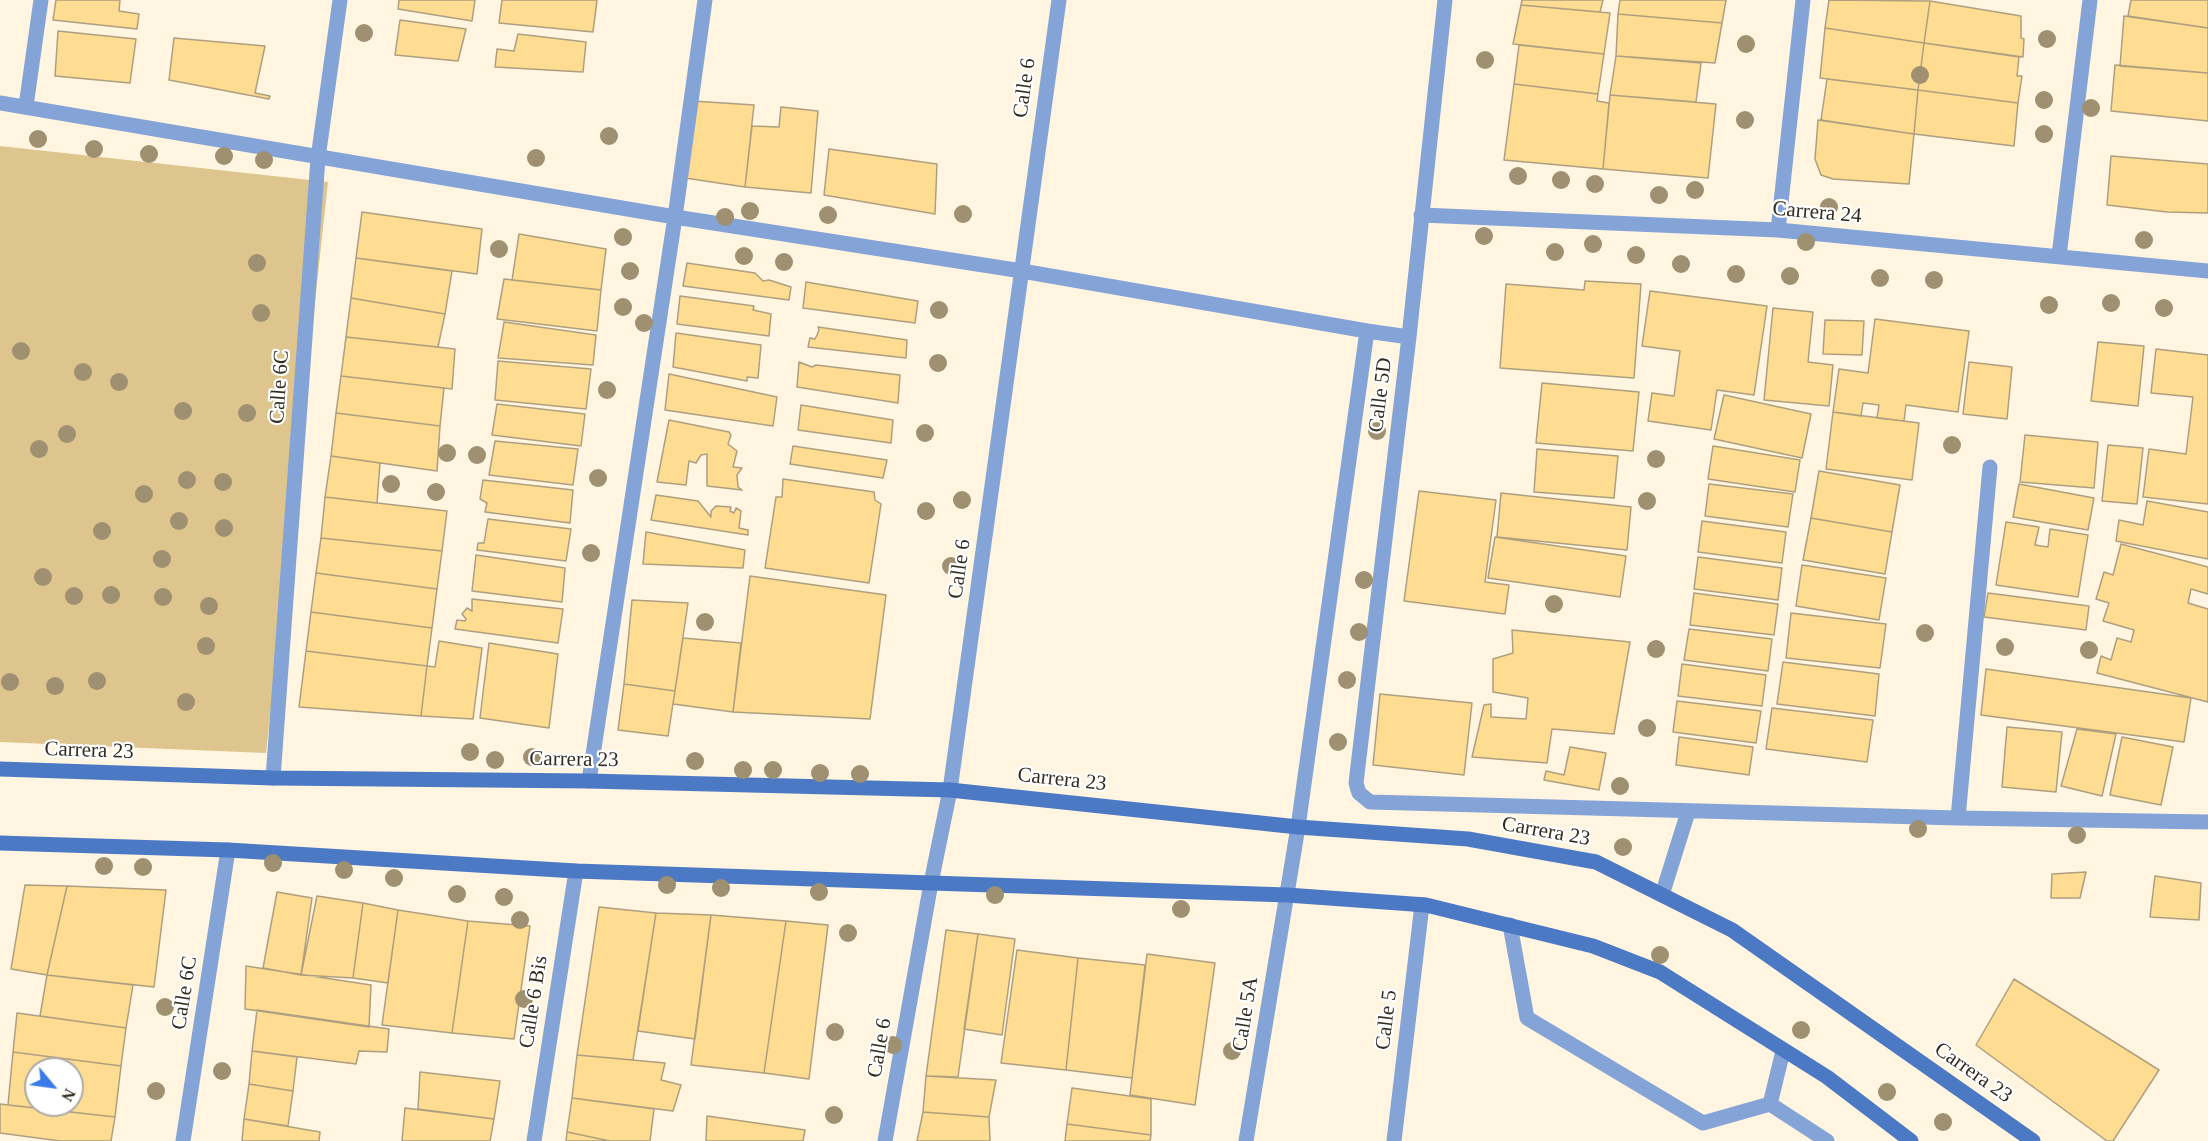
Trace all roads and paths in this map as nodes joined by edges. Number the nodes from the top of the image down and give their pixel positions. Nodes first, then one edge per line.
1 (41, 0) edge
2 (340, 0) edge
3 (705, 0) edge
4 (1059, 0) edge
5 (1445, 0) edge
6 (1803, 0) edge
7 (2090, 0) edge
8 (0, 103) edge
9 (26, 106) junction
10 (318, 158) junction
11 (1421, 215) junction
12 (675, 217) junction
13 (1778, 230) junction
14 (2059, 256) junction
15 (1022, 271) junction
16 (2208, 271) edge
17 (1367, 332) junction
18 (1409, 337) junction
19 (1990, 467) dead end
20 (0, 769) edge
21 (273, 778) junction
22 (590, 781) junction
23 (950, 790) junction
24 (1688, 812) junction
25 (1958, 818) junction
26 (2208, 822) edge
27 (1298, 827) junction
28 (0, 843) edge
29 (228, 850) junction
30 (576, 871) junction
31 (931, 883) junction
32 (1287, 895) junction
33 (1662, 895) junction
34 (1422, 905) junction
35 (1510, 925) junction
36 (1783, 1051) junction
37 (1770, 1104) junction
38 (1908, 1140) edge
39 (183, 1141) edge
40 (534, 1141) edge
41 (885, 1141) edge
42 (1246, 1141) edge
43 (1394, 1141) edge
44 (1827, 1141) edge
45 (2033, 1141) edge

1 - 9 street
2 - 10 street, Calle 6C
3 - 12 street
4 - 15 street, Calle 6
5 - 11 street, Calle 5D
6 - 13 street
7 - 14 street
8 - 9 street
9 - 10 street
10 - 12 street
10 - 21 street, Calle 6C
11 - 13 street, Carrera 24
11 - 18 street, Calle 5D
12 - 15 street
12 - 22 street
13 - 14 street, Carrera 24
14 - 16 street, Carrera 24
15 - 17 street
15 - 23 street, Calle 6
17 - 18 street
17 - 27 street, Calle 5A
18 - 24 street, Calle 5D
19 - 25 street
20 - 21 main road, Carrera 23
21 - 22 main road, Carrera 23
22 - 23 main road, Carrera 23
23 - 27 main road, Carrera 23
23 - 31 street, Calle 6
24 - 25 street
24 - 33 street
25 - 26 street
27 - 32 street, Calle 5A
27 - 33 main road, Carrera 23
28 - 29 main road
29 - 30 main road
29 - 39 street, Calle 6C
30 - 31 main road
30 - 40 street, Calle 6 Bis
31 - 32 main road
31 - 41 street, Calle 6
32 - 34 main road
32 - 42 street, Calle 5A
33 - 45 main road, Carrera 23
34 - 35 main road
34 - 43 street, Calle 5
35 - 36 main road
35 - 37 street
36 - 37 street
36 - 38 main road
37 - 44 street

